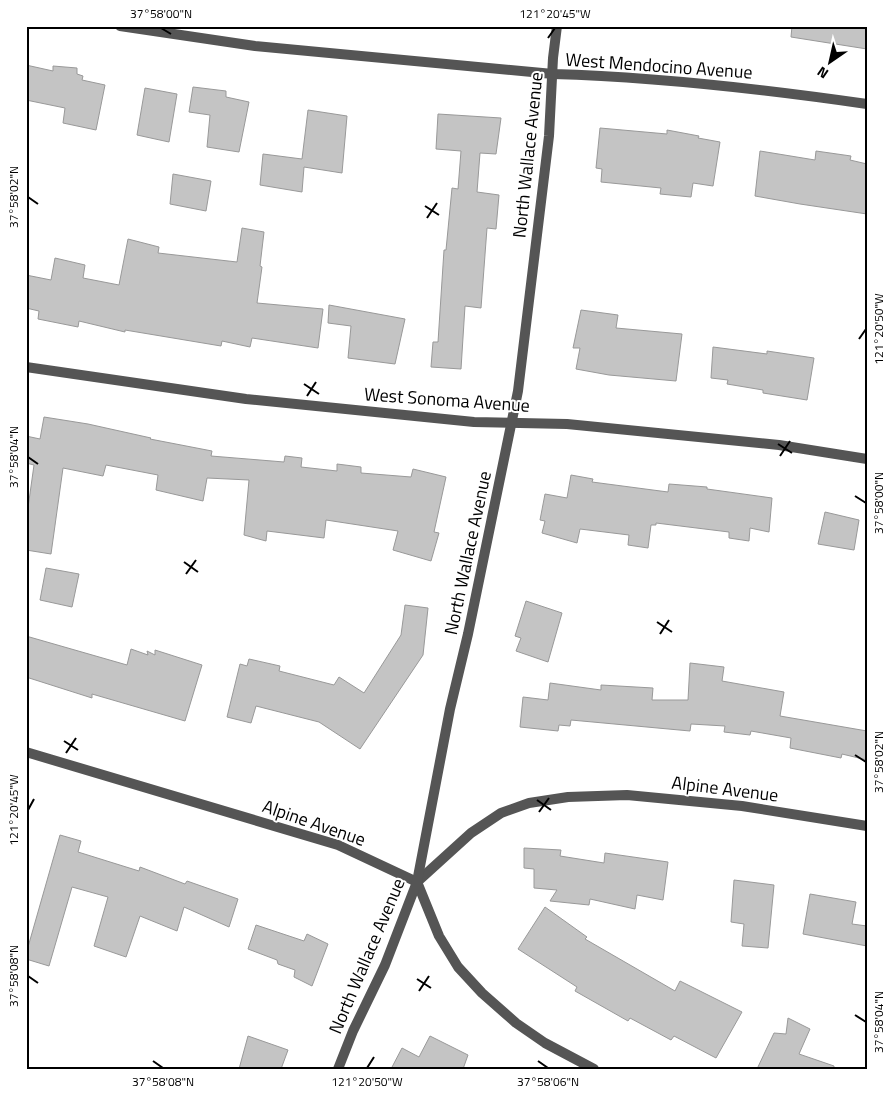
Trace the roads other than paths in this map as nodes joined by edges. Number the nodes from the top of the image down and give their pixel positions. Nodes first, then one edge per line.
1 (120, 26) edge
2 (557, 26) edge
3 (553, 74) junction
4 (867, 104) edge
5 (26, 367) edge
6 (512, 422) junction
7 (867, 460) edge
8 (26, 752) edge
9 (867, 826) edge
10 (417, 882) junction
11 (338, 1069) edge
12 (594, 1069) edge

1 - 3 street, West Mendocino Avenue
2 - 3 street, North Wallace Avenue
3 - 4 street, West Mendocino Avenue
3 - 6 street, North Wallace Avenue
5 - 6 street, West Sonoma Avenue
6 - 7 street, West Sonoma Avenue
6 - 10 street, North Wallace Avenue
8 - 10 street, Alpine Avenue
9 - 10 street, Alpine Avenue
10 - 11 street, North Wallace Avenue
10 - 12 street

